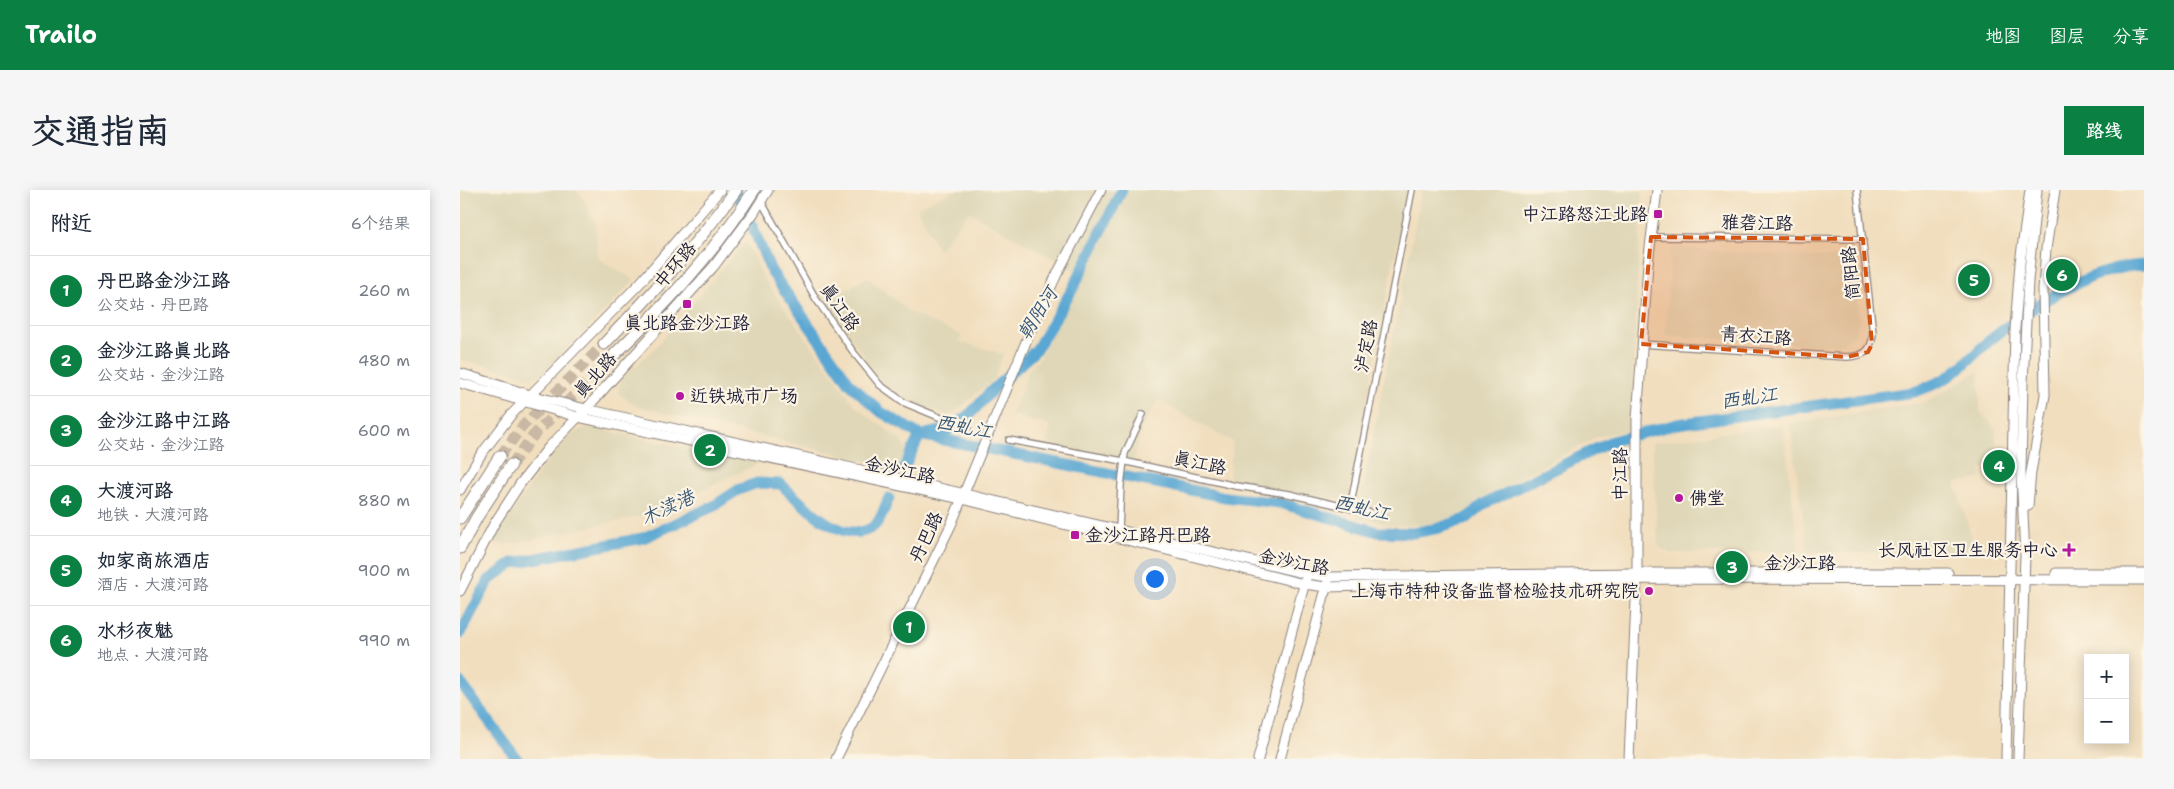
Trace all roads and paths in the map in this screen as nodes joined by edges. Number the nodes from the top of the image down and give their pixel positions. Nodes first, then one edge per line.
1 (720, 190) edge
2 (736, 190) edge
3 (754, 190) edge
4 (768, 190) edge
5 (1101, 190) edge
6 (1412, 190) edge
7 (1658, 190) edge
8 (1857, 190) edge
9 (2030, 190) edge
10 (2037, 190) edge
11 (2055, 190) edge
12 (761, 201) junction
13 (1651, 237) junction
14 (1863, 239) junction
15 (604, 344) tunnel mouth
16 (1642, 344) junction
17 (1868, 352) joint
18 (615, 354) tunnel mouth
19 (460, 374) edge
20 (460, 382) edge
21 (528, 399) junction
22 (586, 409) junction
23 (1143, 414) dead end
24 (578, 417) junction
25 (968, 429) dead end
26 (1009, 440) dead end
27 (500, 456) tunnel mouth
28 (1123, 463) junction
29 (511, 465) tunnel mouth
30 (460, 490) edge
31 (963, 497) junction
32 (1350, 508) junction
33 (1384, 516) dead end
34 (460, 518) edge
35 (2024, 523) junction
36 (1119, 530) junction
37 (460, 548) edge
38 (1306, 574) junction
39 (2144, 574) edge
40 (2024, 575) junction
41 (1637, 576) junction
42 (2009, 576) junction
43 (2144, 580) edge
44 (1327, 582) junction
45 (1304, 584) junction
46 (460, 591) edge
47 (836, 759) edge
48 (1258, 759) edge
49 (1280, 759) edge
50 (1629, 759) edge
51 (2006, 759) edge
52 (2018, 759) edge

1 - 21 main road, 真北路
2 - 15 highway, 中环路
3 - 18 highway, 中环路
4 - 12 main road, 真北路
5 - 31 main road, 丹巴路
6 - 32 street, 泸定路
7 - 13 main road, 中江路
8 - 14 street, 简阳路
9 - 42 main road
10 - 35 main road
11 - 35 main road
12 - 22 main road, 真北路
12 - 25 street, 真江路
13 - 14 street, 雅砻江路
13 - 16 main road, 中江路
14 - 17 street, 简阳路
16 - 17 street, 青衣江路
16 - 41 main road, 中江路
19 - 21 main road, 金沙江路
20 - 21 main road, 金沙江路
21 - 22 main road, 金沙江路
21 - 24 main road, 金沙江路
21 - 30 main road, 真北路
22 - 24 main road, 真北路
22 - 31 main road, 金沙江路
23 - 28 street
24 - 31 main road, 金沙江路
24 - 46 main road, 真北路
26 - 28 street, 真江路
27 - 34 highway
28 - 32 street, 真江路
28 - 36 street
29 - 37 highway
31 - 36 main road, 金沙江路
31 - 45 main road, 金沙江路
31 - 47 main road, 丹巴路
32 - 33 street, 真江路
35 - 40 main road
36 - 38 main road, 金沙江路
38 - 44 main road, 金沙江路
38 - 45 main road
39 - 40 main road, 金沙江路
40 - 42 main road, 金沙江路
40 - 43 main road, 金沙江路
40 - 52 main road
41 - 42 main road, 金沙江路
41 - 44 main road, 金沙江路
41 - 50 main road, 中江路
42 - 51 main road
44 - 45 main road, 金沙江路
44 - 49 main road
45 - 48 main road

